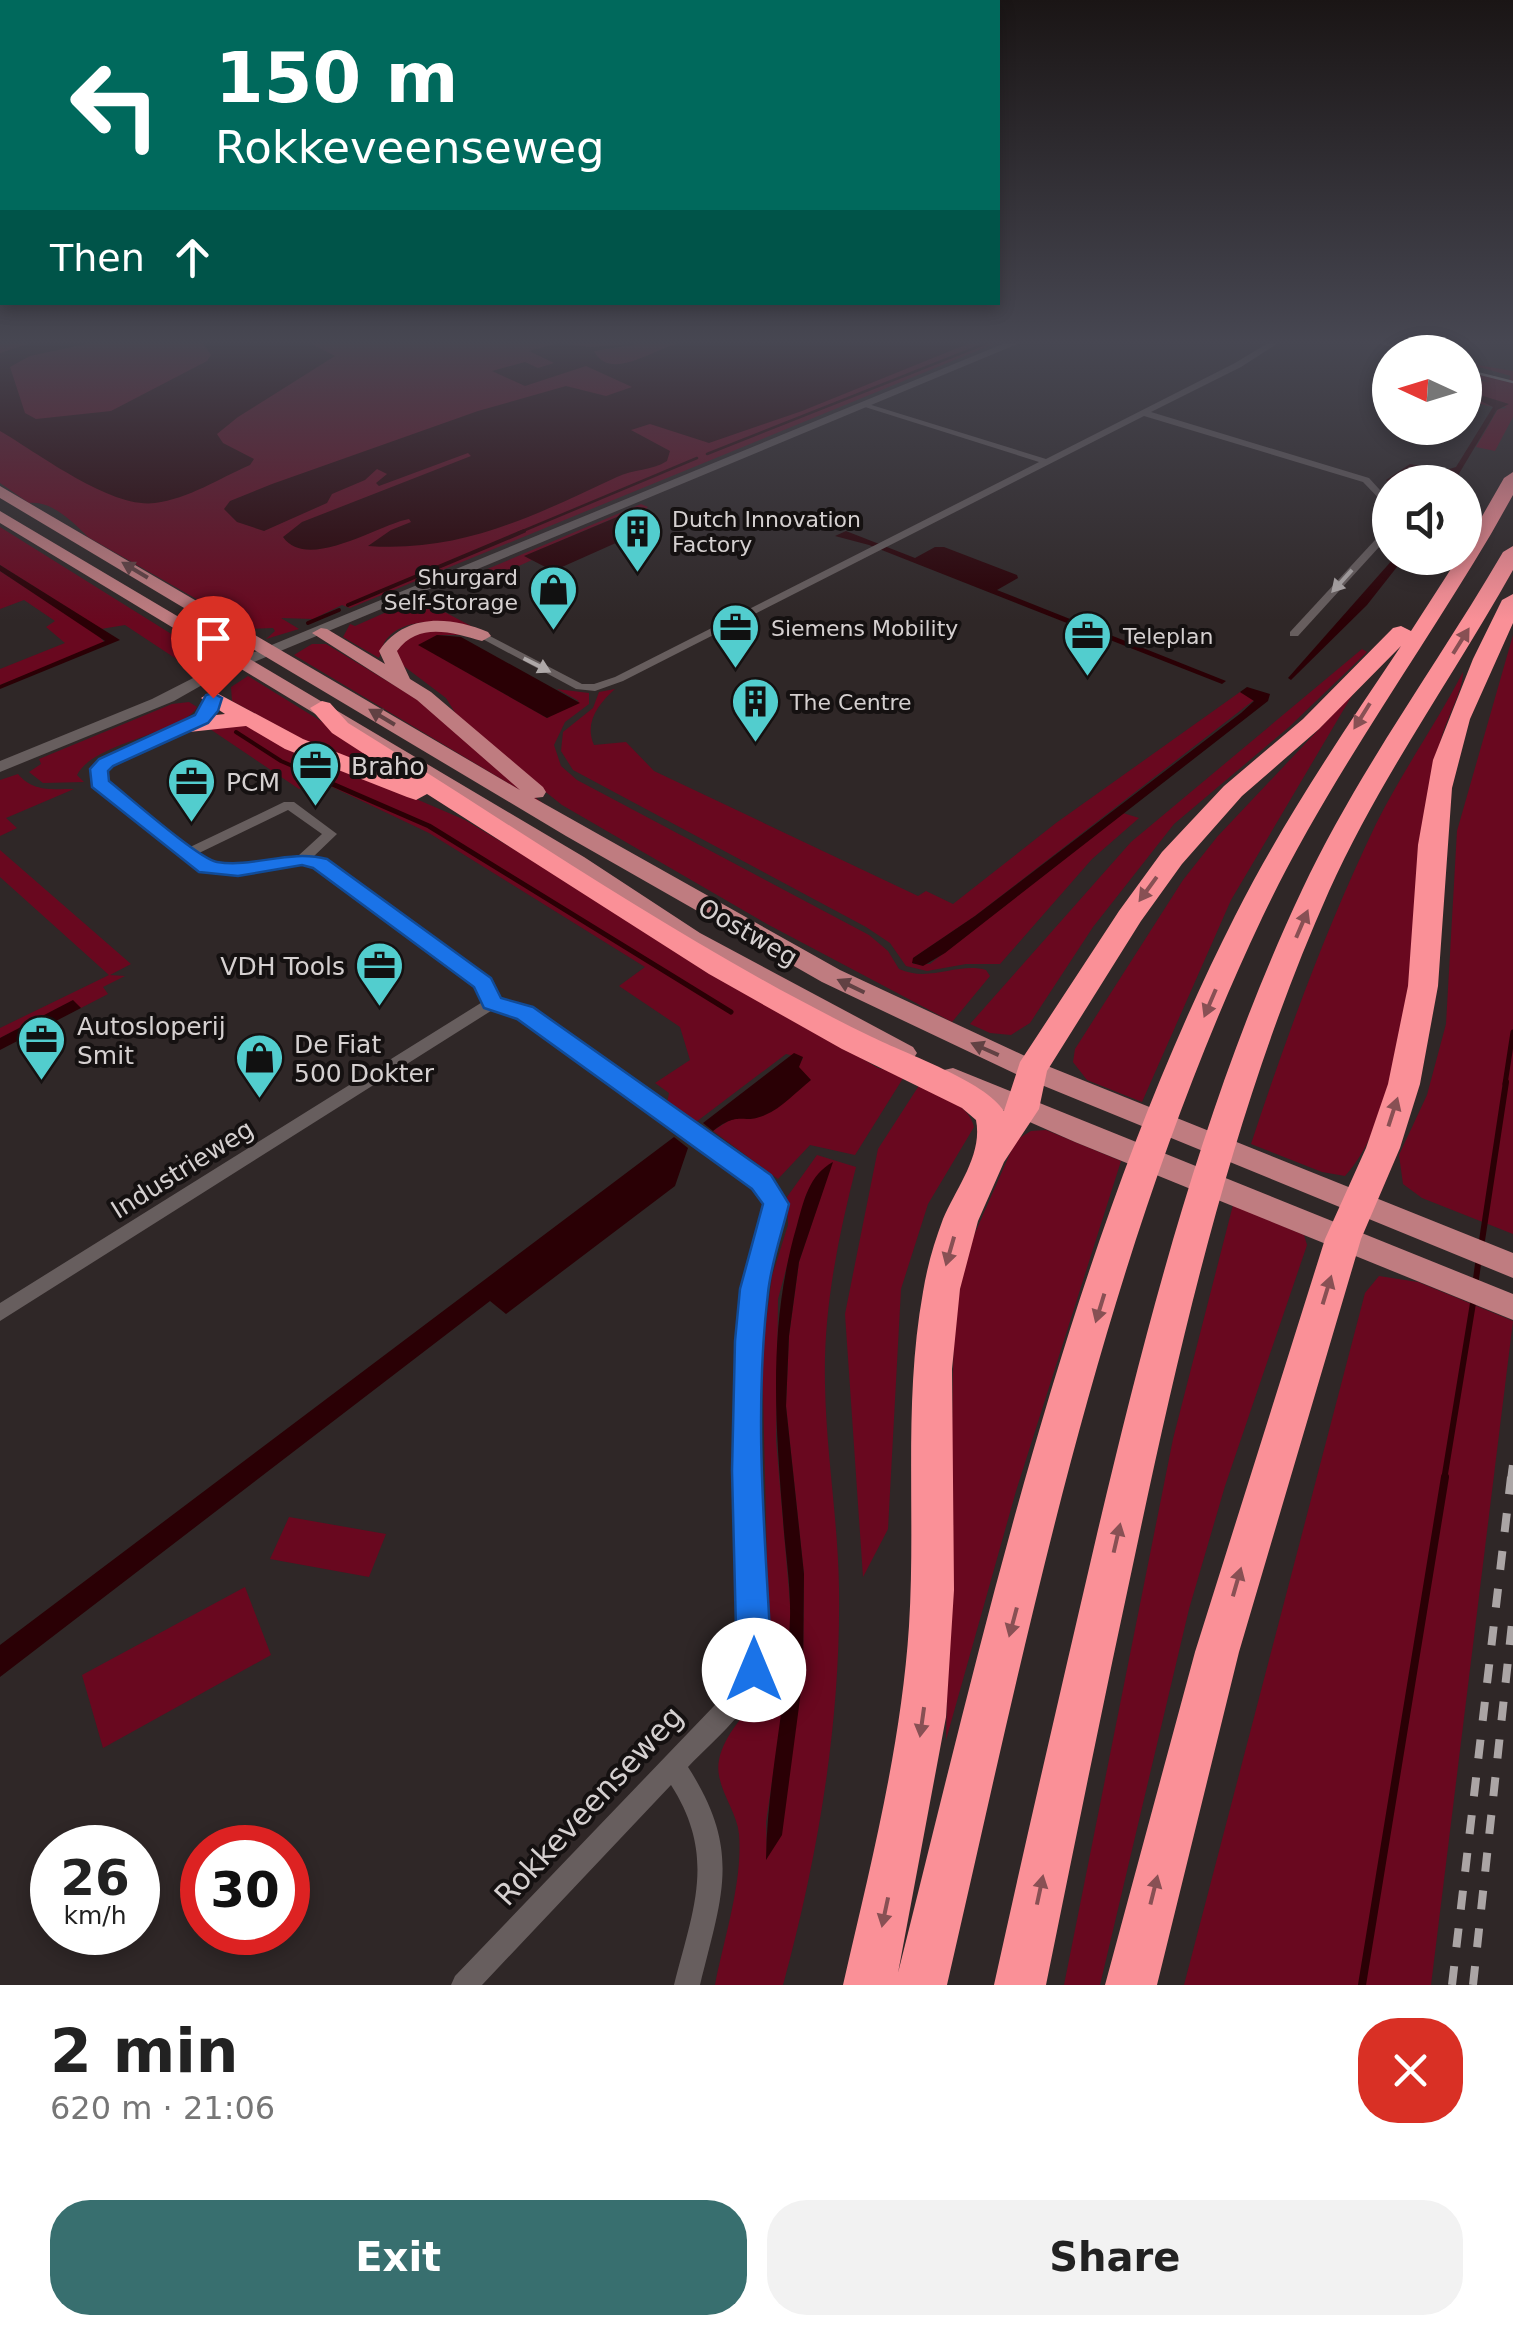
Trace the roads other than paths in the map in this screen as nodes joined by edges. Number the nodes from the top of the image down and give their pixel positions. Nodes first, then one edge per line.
1 (792, 436) edge
2 (964, 436) edge
3 (1099, 436) edge
4 (1219, 436) edge
5 (1047, 462) junction
6 (1513, 478) edge
7 (1372, 487) edge
8 (0, 491) edge
9 (0, 516) edge
10 (1372, 549) edge
11 (1513, 552) edge
12 (1456, 577) junction
13 (1513, 600) edge
14 (321, 633) junction
15 (1294, 634) dead end
16 (482, 636) joint
17 (402, 680) junction
18 (219, 684) junction
19 (160, 701) junction
20 (322, 708) junction
21 (250, 719) junction
22 (189, 724) junction
23 (0, 767) edge
24 (475, 814) junction
25 (574, 831) junction
26 (188, 853) junction
27 (302, 859) junction
28 (492, 1003) junction
29 (1031, 1070) junction
30 (1023, 1109) junction
31 (986, 1160) junction
32 (1352, 1221) junction
33 (1513, 1266) edge
34 (1513, 1307) edge
35 (0, 1313) edge
36 (672, 1764) junction
37 (464, 1985) edge
38 (687, 1985) edge
39 (868, 1985) edge
40 (921, 1985) edge
41 (1020, 1985) edge
42 (1131, 1985) edge

1 - 14 street
2 - 5 street
3 - 5 street
4 - 7 street
16 -> 5 street
6 - 12 highway
25 -> 8 main road, Oostweg
9 - 20 main road, Oostweg
10 -> 15 street
41 -> 11 highway
12 -> 29 highway
12 -> 40 highway
32 -> 13 highway
14 - 17 main road
14 - 18 street
16 - 17 main road
17 - 25 main road
18 - 19 street
18 - 19 street
18 - 21 highway
18 - 22 street
19 - 23 street
20 - 24 highway
20 - 30 main road, Oostweg
21 - 22 highway
21 - 24 highway
22 - 26 street
24 - 31 highway
29 -> 25 main road, Oostweg
26 - 27 street
26 - 27 street
27 - 28 street
28 - 35 street, Industrieweg
28 - 36 street, Rokkeveenseweg
29 - 30 highway
29 - 32 main road, Oostweg
30 - 31 highway
30 - 32 main road, Oostweg
31 -> 39 highway
32 - 33 main road, Oostweg
32 - 34 main road, Oostweg
42 -> 32 highway
36 - 37 street, Rokkeveenseweg
36 - 38 street

